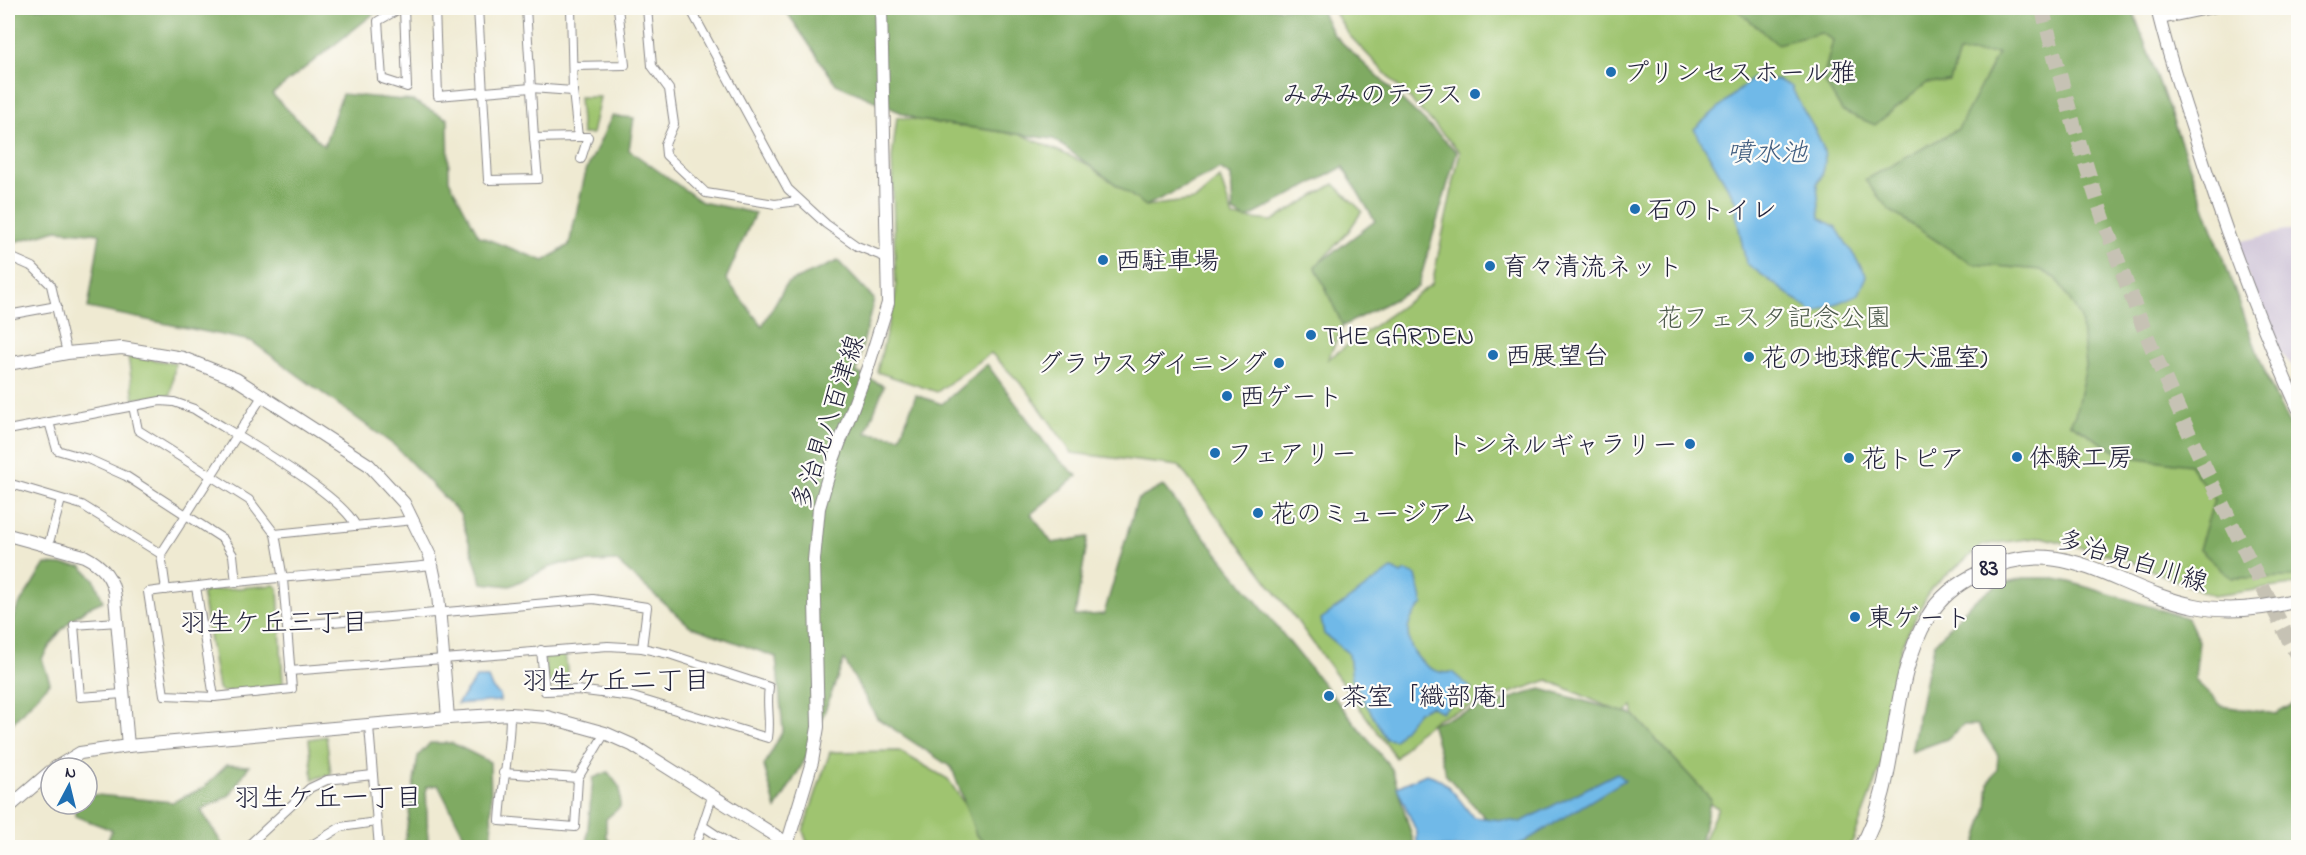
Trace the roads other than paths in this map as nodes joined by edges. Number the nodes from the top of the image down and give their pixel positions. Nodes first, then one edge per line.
1 (403, 8) edge
2 (435, 8) edge
3 (478, 8) edge
4 (516, 8) edge
5 (526, 8) edge
6 (571, 8) edge
7 (618, 8) edge
8 (647, 8) edge
9 (690, 8) edge
10 (881, 8) edge
11 (2216, 8) edge
12 (2159, 14) edge
13 (573, 66) junction
14 (531, 88) junction
15 (573, 91) junction
16 (481, 92) junction
17 (578, 137) junction
18 (534, 138) junction
19 (581, 159) dead end
20 (798, 201) junction
21 (8, 256) edge
22 (888, 258) junction
23 (57, 306) junction
24 (8, 315) edge
25 (67, 353) junction
26 (8, 364) edge
27 (262, 395) junction
28 (133, 406) junction
29 (2298, 408) edge
30 (49, 422) junction
31 (8, 430) edge
32 (237, 436) junction
33 (211, 475) junction
34 (8, 483) edge
35 (62, 500) junction
36 (186, 514) junction
37 (414, 520) junction
38 (356, 526) junction
39 (275, 534) junction
40 (8, 535) edge
41 (48, 546) junction
42 (161, 554) junction
43 (433, 565) junction
44 (283, 579) junction
45 (236, 583) junction
46 (196, 587) junction
47 (166, 590) junction
48 (2298, 600) edge
49 (440, 612) junction
50 (118, 622) junction
51 (287, 626) junction
52 (642, 648) junction
53 (540, 650) junction
54 (445, 658) junction
55 (290, 671) junction
56 (123, 694) junction
57 (214, 697) junction
58 (510, 714) junction
59 (448, 718) junction
60 (369, 726) junction
61 (605, 733) junction
62 (128, 746) junction
63 (75, 756) edge
64 (503, 773) junction
65 (373, 775) junction
66 (578, 778) junction
67 (39, 781) edge
68 (712, 797) junction
69 (8, 808) edge
70 (376, 822) junction
71 (703, 826) junction
72 (789, 845) edge
73 (258, 848) edge
74 (307, 848) edge
75 (379, 848) edge
76 (695, 848) edge
77 (736, 848) edge
78 (1861, 848) edge

1 - 1 street
2 - 3 street
2 - 16 street
3 - 4 street
3 - 16 street
5 - 14 street
6 - 13 street
7 - 13 street
8 - 20 street
9 - 20 street
10 - 22 street, 多治見八百津線
11 - 12 street
12 - 29 street
13 - 15 street
14 - 15 street
14 - 16 street
14 - 18 street
15 - 17 street
16 - 18 street
17 - 18 street
17 - 19 street
20 - 22 street
21 - 23 street
22 - 72 street, 多治見八百津線
23 - 24 street
23 - 25 street
25 - 26 street
25 - 27 street
27 - 32 street
27 - 37 street
28 - 30 street
28 - 32 street
28 - 33 street
30 - 31 street
30 - 36 street
32 - 33 street
32 - 38 street
33 - 36 street
33 - 39 street
34 - 35 street
35 - 41 street
35 - 42 street
36 - 42 street
36 - 45 street
37 - 38 street
37 - 43 street
38 - 39 street
39 - 44 street
40 - 41 street
41 - 50 street
42 - 47 street
43 - 44 street
43 - 49 street
44 - 45 street
44 - 51 street
45 - 46 street
46 - 47 street
46 - 57 street
47 - 57 street
48 - 78 main road, 多治見白川線 / 83
49 - 51 street
49 - 52 street
49 - 54 street
50 - 56 street
50 - 56 street
51 - 55 street
52 - 53 street
52 - 53 street
53 - 54 street
54 - 55 street
54 - 59 street
55 - 57 street
56 - 62 street
58 - 59 street
58 - 61 street
58 - 64 street
59 - 60 street
60 - 62 street
60 - 65 street
61 - 66 street
61 - 68 street
62 - 63 street
64 - 66 street
64 - 66 street
65 - 70 street
65 - 73 street
67 - 69 street
68 - 71 street
68 - 72 street
70 - 74 street
70 - 75 street
71 - 76 street
71 - 77 street

